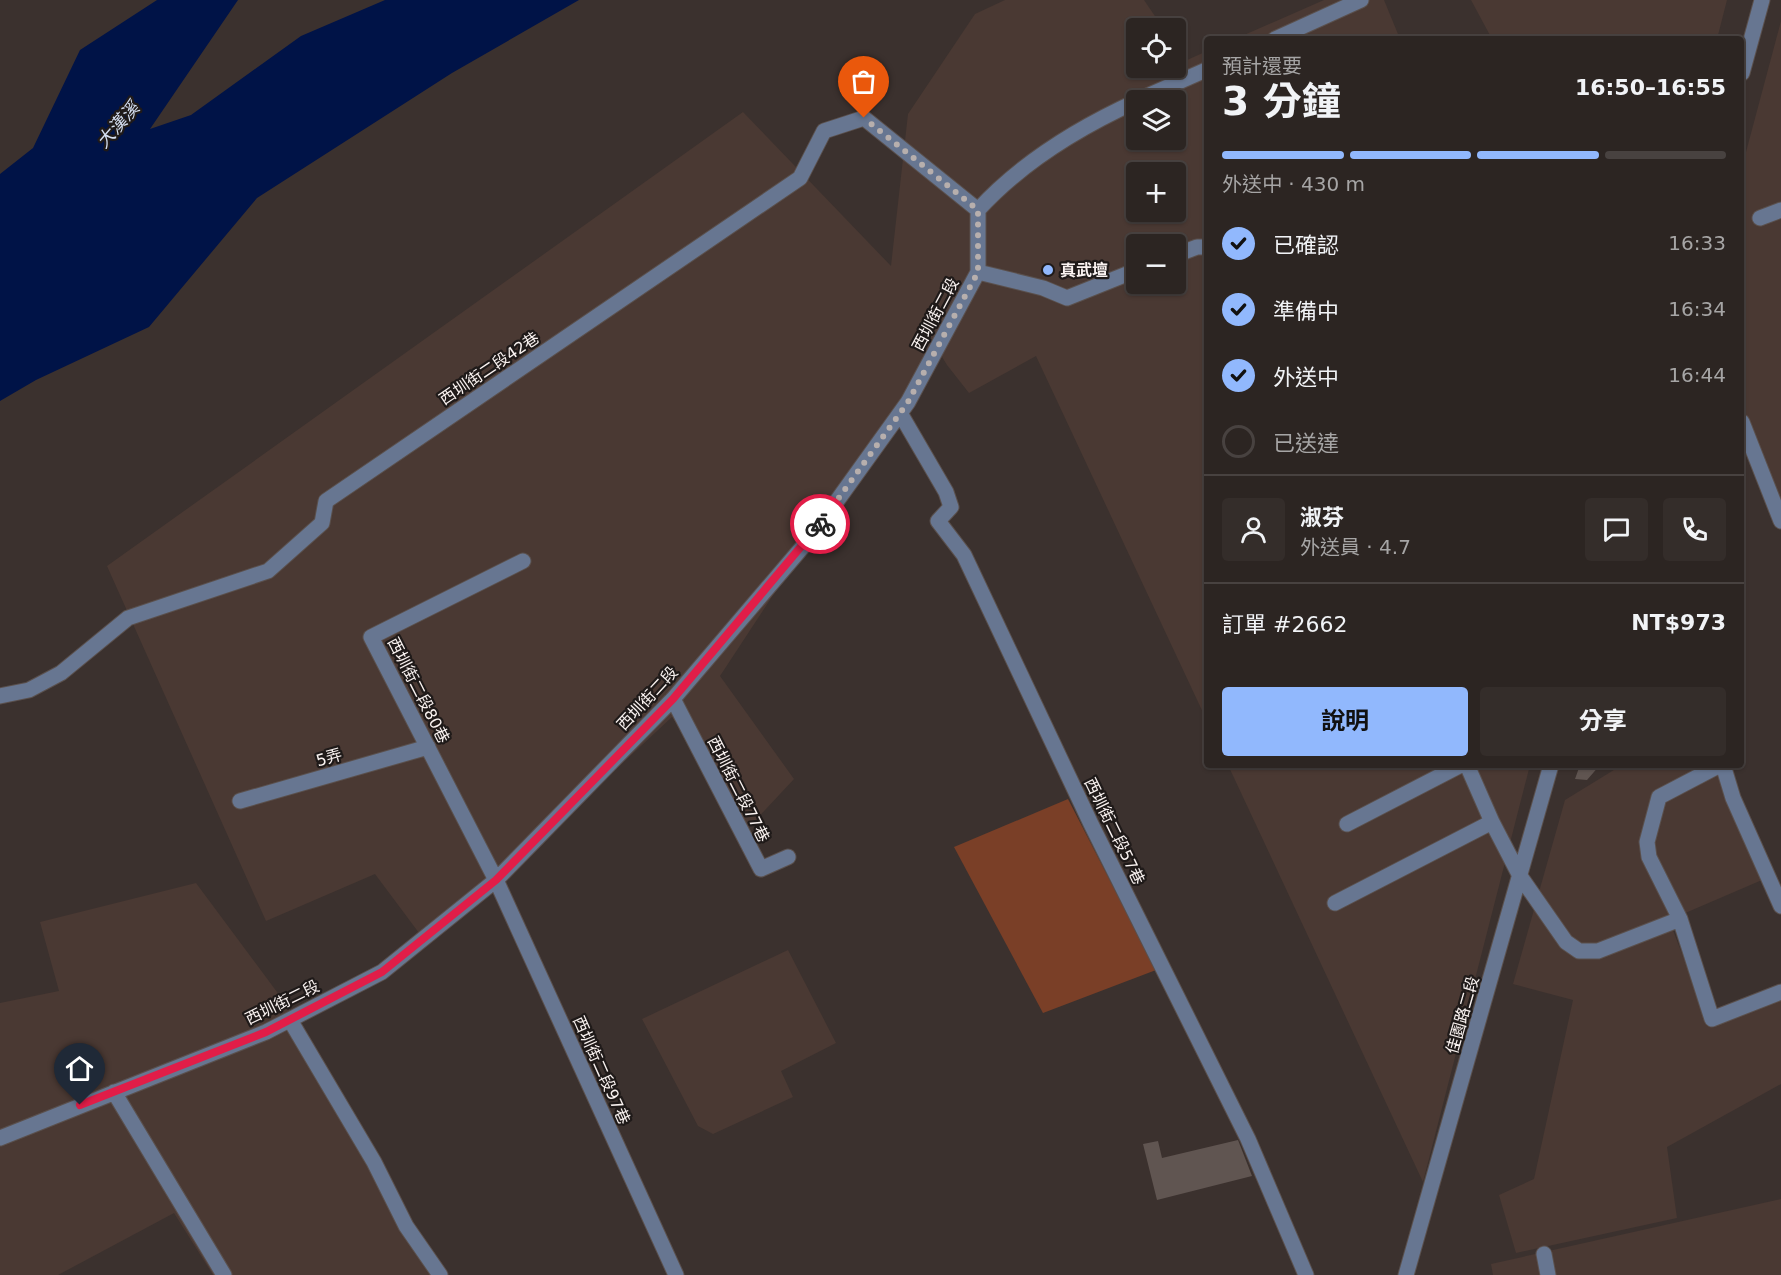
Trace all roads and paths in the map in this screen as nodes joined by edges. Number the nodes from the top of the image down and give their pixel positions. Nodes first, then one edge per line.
1 (1361, 0) edge
2 (1762, 0) edge
3 (1282, 36) edge
4 (1744, 67) edge
5 (1204, 71) edge
6 (1162, 90) edge
7 (1126, 107) edge
8 (978, 210) junction
9 (1781, 210) edge
10 (1760, 218) dead end
11 (1204, 247) edge
12 (1186, 251) edge
13 (978, 272) junction
14 (1126, 274) edge
15 (900, 413) junction
16 (1744, 427) edge
17 (1781, 521) edge
18 (523, 561) dead end
19 (0, 696) edge
20 (673, 699) junction
21 (428, 747) junction
22 (1455, 768) edge
23 (1468, 768) edge
24 (1550, 768) edge
25 (1716, 768) edge
26 (1723, 768) edge
27 (240, 801) dead end
28 (1492, 822) junction
29 (1347, 824) dead end
30 (788, 857) dead end
31 (1520, 876) junction
32 (496, 880) junction
33 (1335, 903) dead end
34 (1781, 906) edge
35 (1680, 919) junction
36 (1781, 992) edge
37 (290, 1020) junction
38 (114, 1092) junction
39 (0, 1138) edge
40 (1544, 1254) dead end
41 (224, 1275) edge
42 (440, 1275) edge
43 (676, 1275) edge
44 (1306, 1275) edge
45 (1406, 1275) edge
46 (1548, 1275) edge

1 - 3 street
2 - 4 street
5 - 6 street
7 - 8 street
8 - 13 street, 西圳街二段
8 - 19 street, 西圳街二段42巷
9 - 10 street
11 - 12 street
13 - 14 street
13 - 15 street, 西圳街二段
15 - 20 street, 西圳街二段
15 - 44 street, 西圳街二段57巷
16 - 17 street
18 - 21 street, 西圳街二段80巷
20 - 30 street, 西圳街二段77巷
20 - 32 street, 西圳街二段
21 - 27 street, 5弄
21 - 32 street, 西圳街二段80巷
22 - 29 street
23 - 28 street
24 - 31 street, 佳園路二段
25 - 35 street
26 - 34 street
28 - 31 street
28 - 33 street
31 - 35 street
31 - 45 street, 佳園路二段
32 - 37 street, 西圳街二段
32 - 43 street, 西圳街二段97巷
35 - 36 street
37 - 38 street, 西圳街二段
37 - 42 street
38 - 39 street, 西圳街二段
38 - 41 street
40 - 46 street

